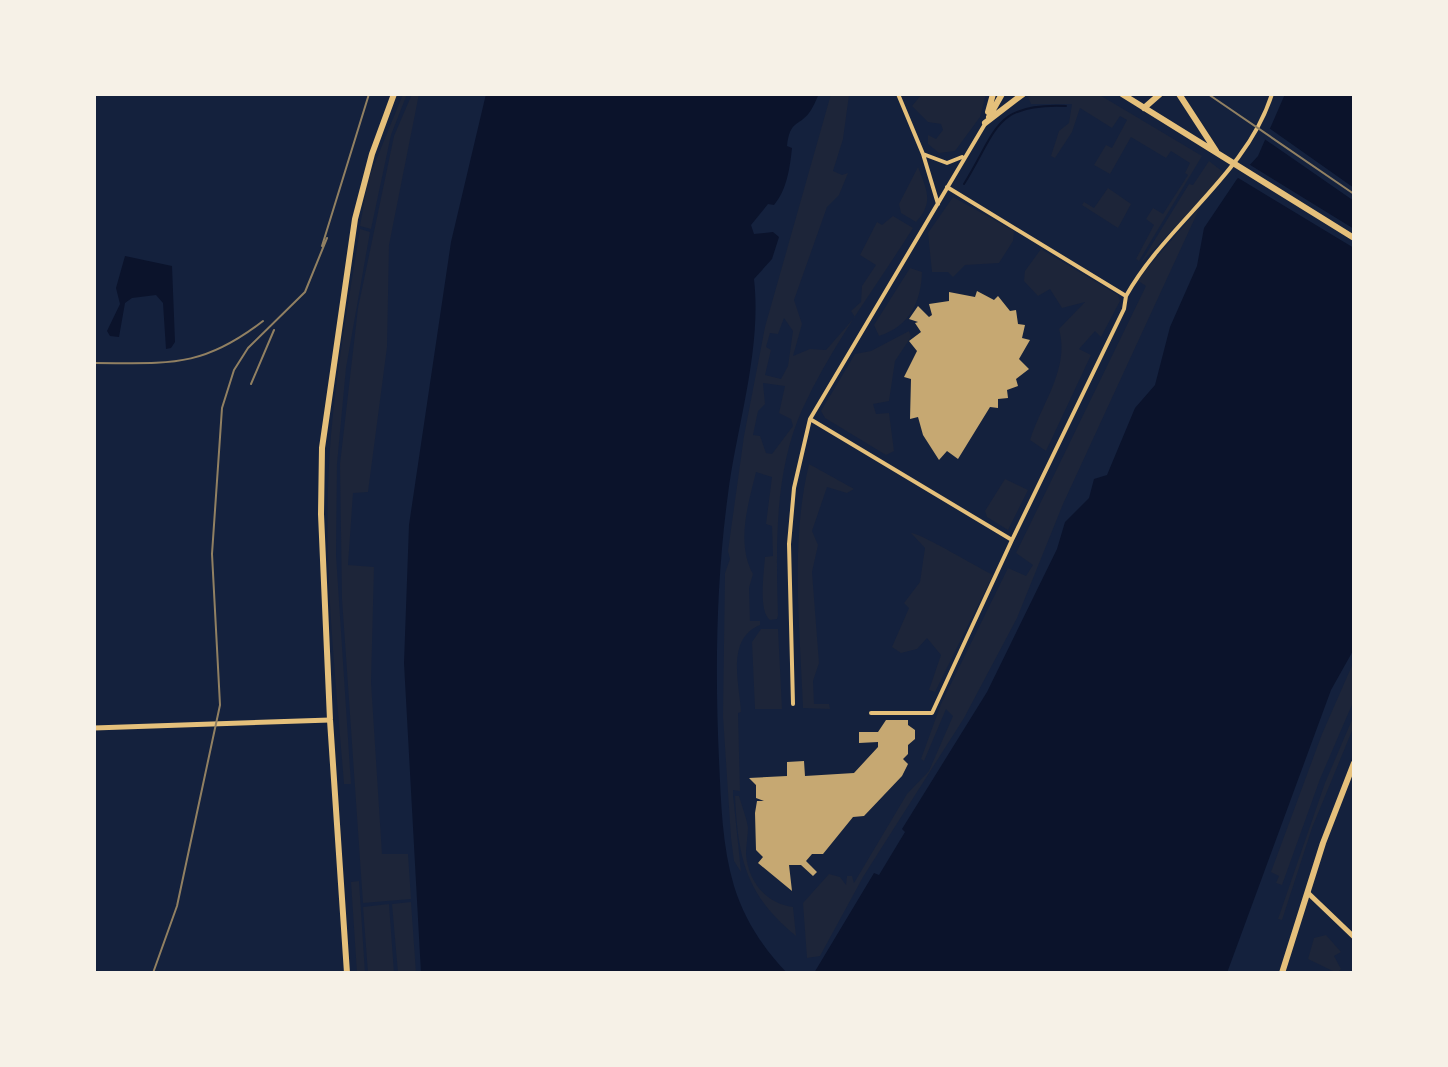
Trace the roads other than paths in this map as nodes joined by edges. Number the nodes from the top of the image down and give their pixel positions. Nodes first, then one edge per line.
1 (394, 94) edge
2 (898, 94) edge
3 (993, 94) edge
4 (1002, 94) edge
5 (1023, 94) edge
6 (1122, 94) edge
7 (1160, 94) edge
8 (1179, 94) edge
9 (1272, 94) edge
10 (1144, 108) junction
11 (985, 123) junction
12 (923, 154) junction
13 (1218, 154) junction
14 (965, 157) junction
15 (947, 187) junction
16 (938, 204) junction
17 (1354, 238) edge
18 (1126, 296) junction
19 (810, 419) junction
20 (1012, 540) junction
21 (793, 704) dead end
22 (871, 713) dead end
23 (330, 720) junction
24 (94, 728) edge
25 (1354, 763) edge
26 (1308, 893) junction
27 (1354, 937) edge
28 (347, 973) edge
29 (1282, 973) edge

1 - 23 main road
2 - 12 street
3 - 11 main road
4 - 11 main road
5 - 11 main road
6 - 10 main road
7 - 10 main road
8 - 13 main road
9 - 18 street
10 - 13 main road
11 - 14 street
12 - 14 street
12 - 16 street
13 - 17 main road
14 - 15 street
15 - 16 street
15 - 18 street
16 - 19 street
18 - 20 street
19 - 20 street
19 - 21 street
20 - 22 street
23 - 24 street
23 - 28 main road
25 - 26 main road
26 - 27 street
26 - 29 main road

